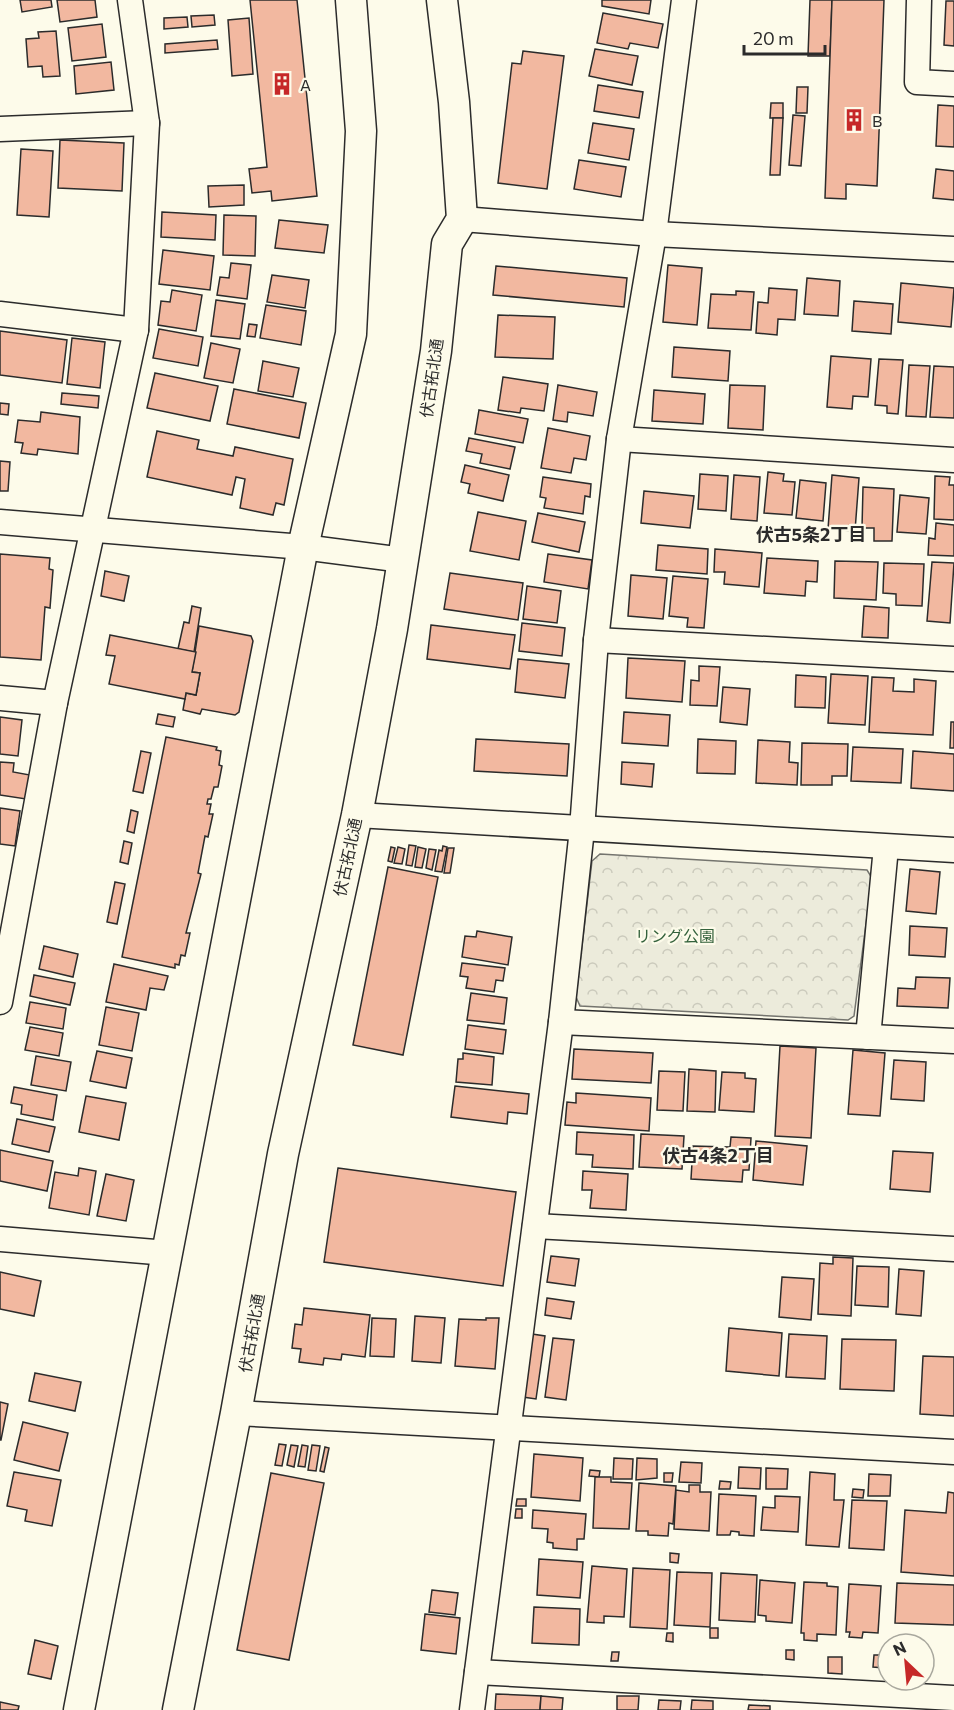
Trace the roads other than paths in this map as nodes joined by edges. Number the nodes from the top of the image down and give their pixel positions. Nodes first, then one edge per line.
1 (130, 0) edge
2 (351, 0) edge
3 (442, 0) edge
4 (684, 0) edge
5 (919, 0) edge
6 (954, 84) edge
7 (147, 123) junction
8 (0, 129) edge
9 (462, 219) junction
10 (654, 234) junction
11 (954, 249) edge
12 (0, 314) edge
13 (136, 330) junction
14 (619, 439) junction
15 (954, 460) edge
16 (0, 522) edge
17 (93, 531) junction
18 (303, 547) junction
19 (403, 560) junction
20 (596, 640) junction
21 (954, 659) edge
22 (0, 698) edge
23 (55, 702) junction
24 (357, 815) junction
25 (582, 829) junction
26 (886, 847) junction
27 (954, 850) edge
28 (11, 884) edge
29 (0, 1002) edge
30 (561, 1022) junction
31 (868, 1037) junction
32 (954, 1041) edge
33 (535, 1226) junction
34 (0, 1239) edge
35 (954, 1249) edge
36 (166, 1253) junction
37 (236, 1413) junction
38 (510, 1428) junction
39 (954, 1452) edge
40 (477, 1672) junction
41 (954, 1698) edge
42 (79, 1710) edge
43 (178, 1710) edge
44 (472, 1710) edge

1 - 7 street
2 - 18 street
3 - 9 street
4 - 10 street
5 - 6 street
7 - 8 street
7 - 13 street
9 - 10 street
9 - 19 street, 伏古拓北通
10 - 11 street
10 - 14 street
12 - 13 street
13 - 17 street
14 - 15 street
14 - 20 street
16 - 17 street
17 - 18 street
17 - 23 street
18 - 19 street
18 - 36 street
19 - 24 street, 伏古拓北通
20 - 21 street
20 - 25 street
22 - 23 street
23 - 28 street
24 - 25 street
24 - 37 street, 伏古拓北通
25 - 26 street
25 - 30 street
26 - 27 street
26 - 31 street
28 - 29 street
30 - 31 street
30 - 33 street
31 - 32 street
33 - 35 street
33 - 38 street
34 - 36 street
36 - 42 street
37 - 38 street
37 - 43 street, 伏古拓北通
38 - 39 street
38 - 40 street
40 - 41 street
40 - 44 street

